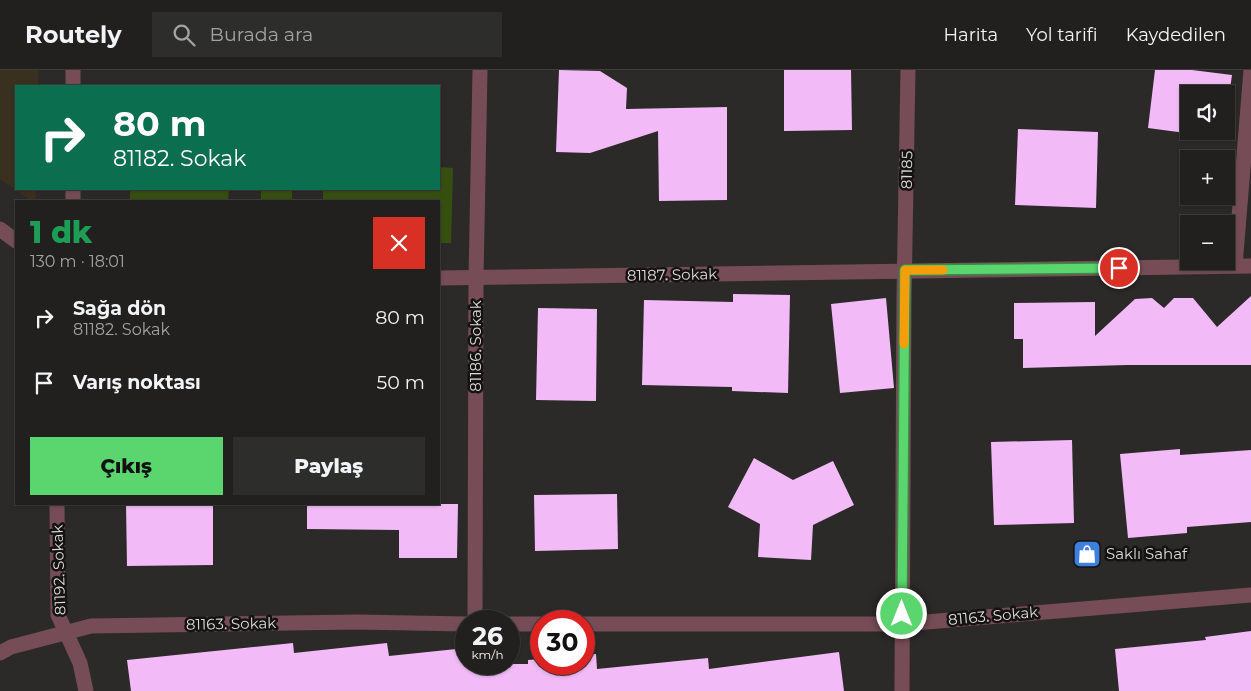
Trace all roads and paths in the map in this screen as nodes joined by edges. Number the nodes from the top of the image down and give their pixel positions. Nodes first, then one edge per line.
1 (73, 70) edge
2 (480, 70) edge
3 (908, 70) edge
4 (1251, 70) edge
5 (73, 85) edge
6 (0, 229) edge
7 (15, 240) edge
8 (1235, 266) joint
9 (1251, 266) edge
10 (1180, 267) edge
11 (905, 270) junction
12 (440, 278) edge
13 (476, 278) junction
14 (57, 505) edge
15 (1251, 595) edge
16 (475, 610) edge
17 (455, 624) edge
18 (595, 624) edge
19 (902, 624) junction
20 (65, 633) junction
21 (0, 653) edge
22 (86, 691) edge
23 (902, 691) edge

1 - 5 street
2 - 13 street, 81186. Sokak
3 - 11 street, 81185
4 - 8 street
6 - 7 street
8 - 9 street, 81187. Sokak
10 - 11 street, 81187. Sokak
11 - 13 street, 81187. Sokak
11 - 19 street, 81185
12 - 13 street, 81187. Sokak
13 - 16 street, 81186. Sokak
14 - 20 street, 81192. Sokak
15 - 19 street, 81163. Sokak
17 - 20 street, 81163. Sokak
18 - 19 street, 81163. Sokak
19 - 23 street, 81185
20 - 21 street, 81163. Sokak
20 - 22 street, 81192. Sokak

